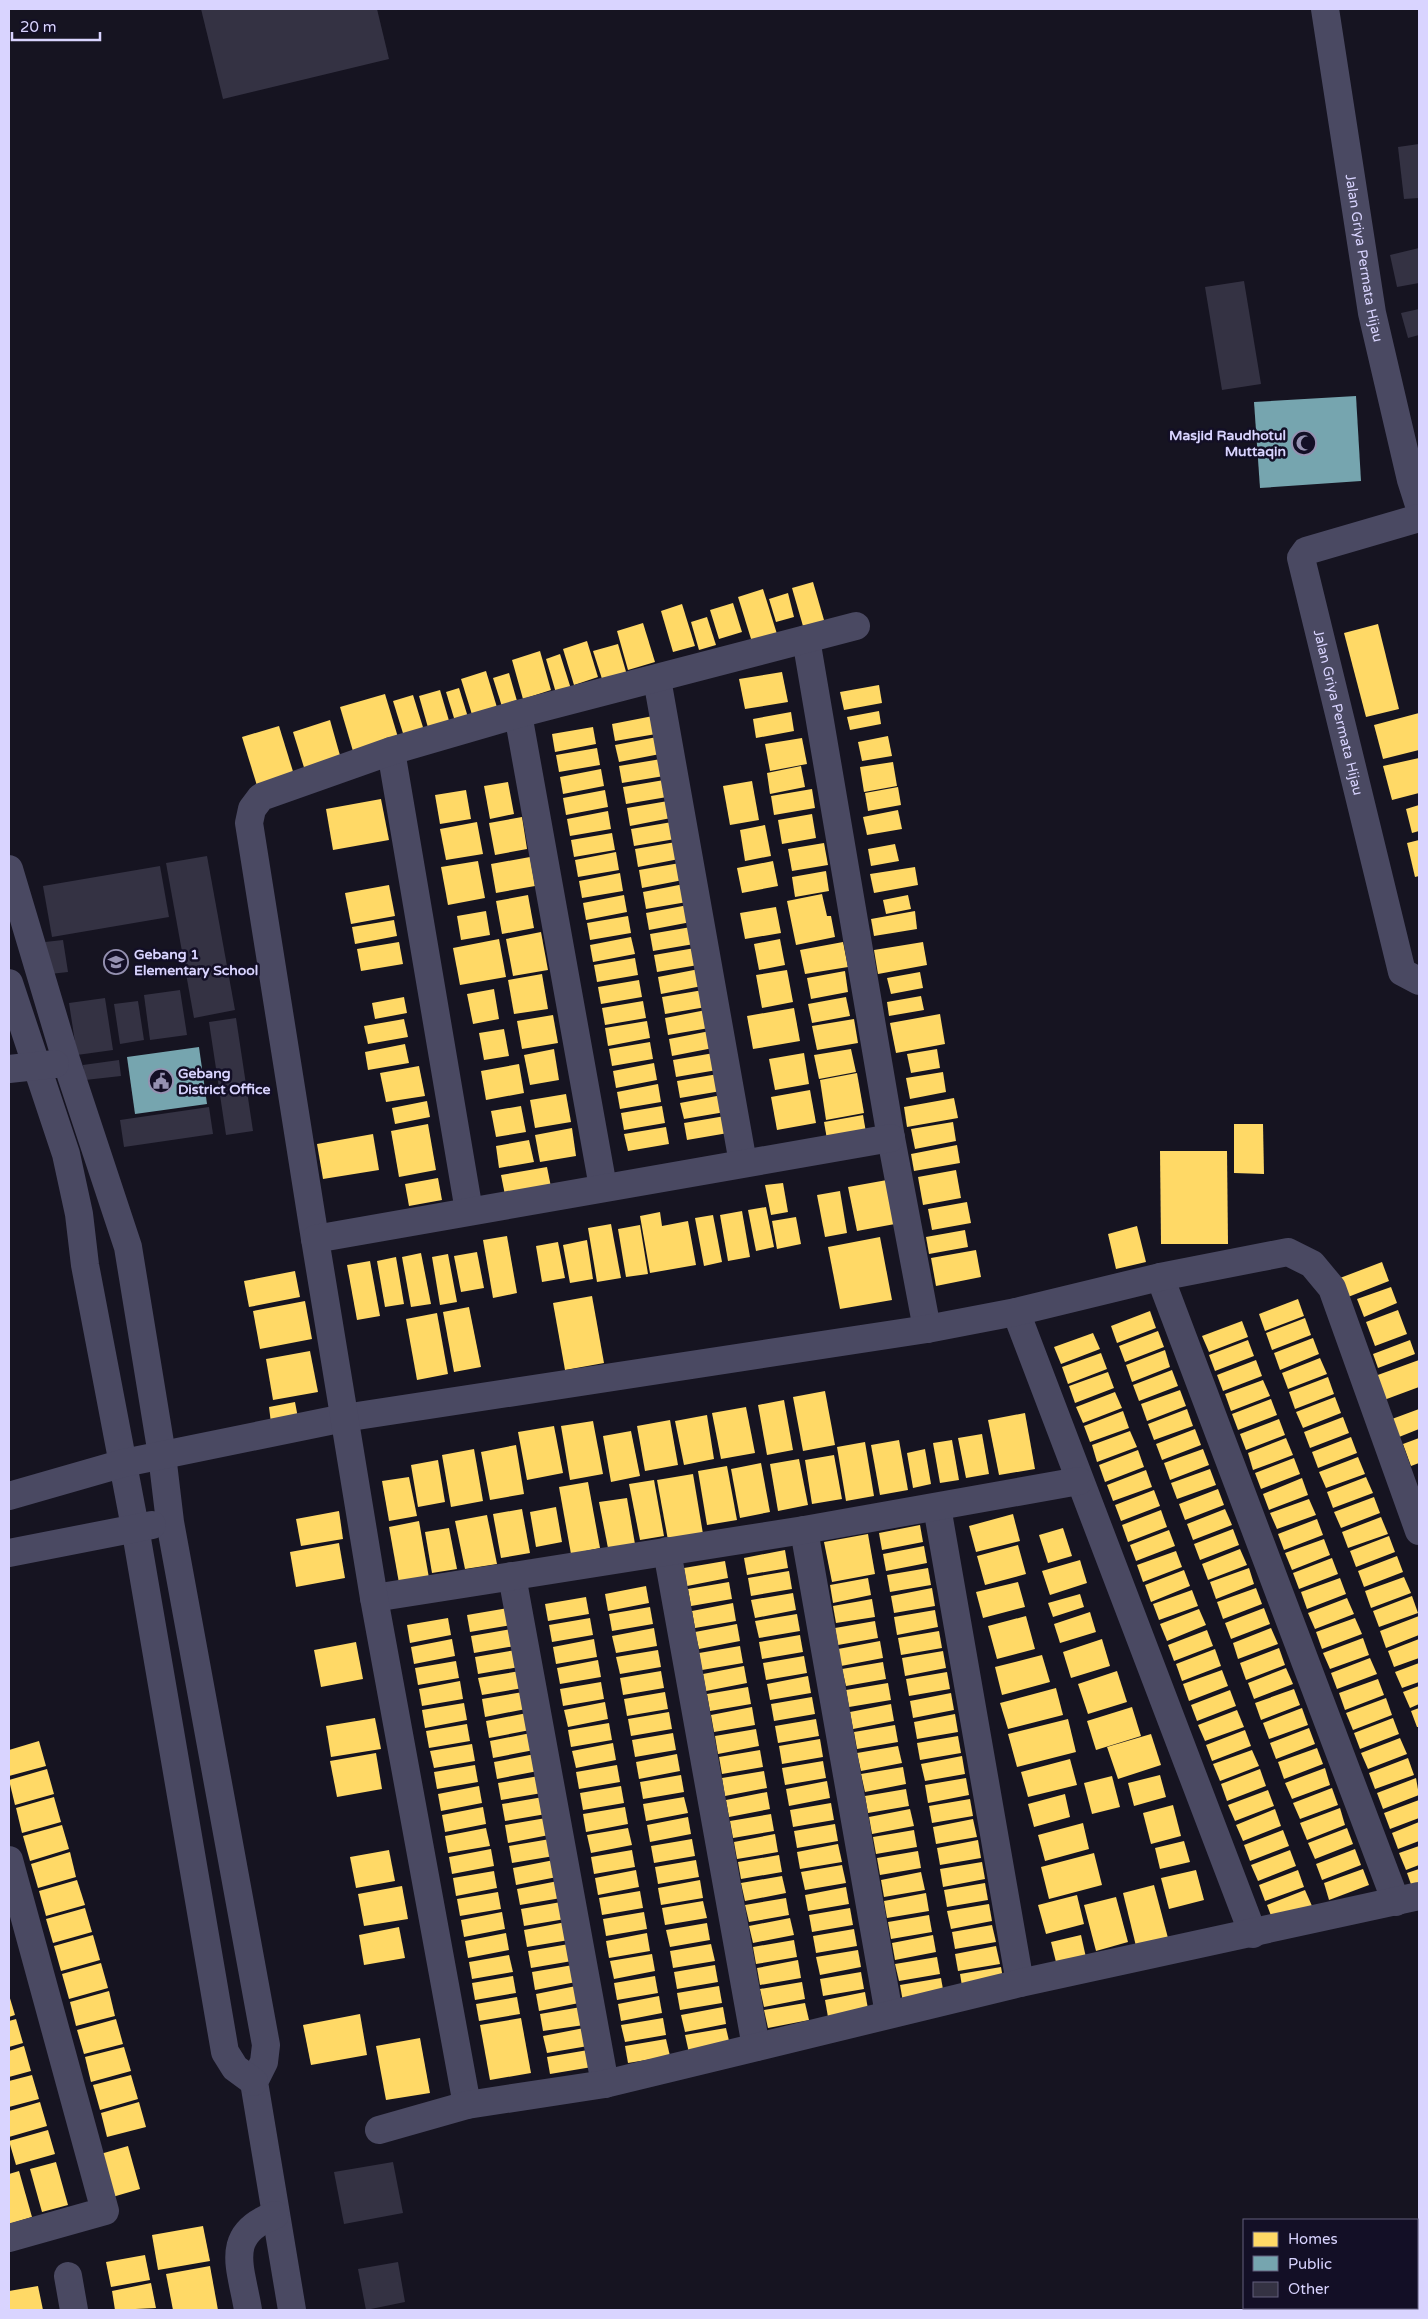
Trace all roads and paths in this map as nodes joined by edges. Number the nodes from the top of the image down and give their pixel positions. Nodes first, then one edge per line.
1 (1325, 9) edge
2 (1419, 505) edge
3 (1419, 518) edge
4 (856, 626) dead end
5 (806, 639) junction
6 (656, 679) junction
7 (518, 714) junction
8 (391, 751) junction
9 (9, 869) edge
10 (1419, 981) edge
11 (9, 983) edge
12 (67, 1063) junction
13 (36, 1066) junction
14 (9, 1069) edge
15 (891, 1138) junction
16 (743, 1163) junction
17 (603, 1187) junction
18 (469, 1211) junction
19 (315, 1239) junction
20 (1160, 1278) junction
21 (1016, 1312) junction
22 (927, 1329) junction
23 (344, 1418) junction
24 (162, 1455) junction
25 (124, 1463) junction
26 (1079, 1481) junction
27 (9, 1496) edge
28 (937, 1506) junction
29 (170, 1522) junction
30 (135, 1527) junction
31 (804, 1530) junction
32 (1419, 1531) edge
33 (667, 1551) junction
34 (9, 1553) edge
35 (512, 1576) junction
36 (374, 1598) junction
37 (9, 1860) edge
38 (1408, 1899) edge
39 (1253, 1934) junction
40 (1020, 1983) junction
41 (889, 2014) junction
42 (756, 2047) junction
43 (254, 2082) junction
44 (605, 2084) junction
45 (467, 2106) junction
46 (379, 2130) dead end
47 (275, 2215) junction
48 (9, 2238) edge
49 (68, 2276) dead end
50 (74, 2310) edge
51 (248, 2310) edge
52 (292, 2310) edge

1 - 2 street, Jalan Griya Permata Hijau
3 - 10 street, Jalan Griya Permata Hijau
4 - 5 street
5 - 6 street
5 - 15 street
6 - 7 street
6 - 16 street
7 - 8 street
7 - 17 street
8 - 18 street
8 - 19 street
9 - 12 street
11 - 13 street
12 - 13 street
12 - 24 street
13 - 14 street
13 - 25 street
15 - 16 street
15 - 22 street
16 - 17 street
17 - 18 street
18 - 19 street
19 - 23 street
20 - 21 street
20 - 32 street
20 - 38 street
21 - 22 street
21 - 26 street
22 - 23 street
23 - 24 street
23 - 36 street
24 - 25 street
24 - 29 street
25 - 27 street
25 - 30 street
26 - 28 street
26 - 39 street
28 - 31 street
28 - 40 street
29 - 30 street
29 - 43 street
30 - 34 street
30 - 43 street
31 - 33 street
31 - 41 street
33 - 35 street
33 - 42 street
35 - 36 street
35 - 44 street
36 - 45 street
37 - 48 street
38 - 39 street
39 - 40 street
40 - 41 street
41 - 42 street
42 - 44 street
43 - 47 street
44 - 45 street
45 - 46 street
47 - 51 street
47 - 52 street
49 - 50 street

